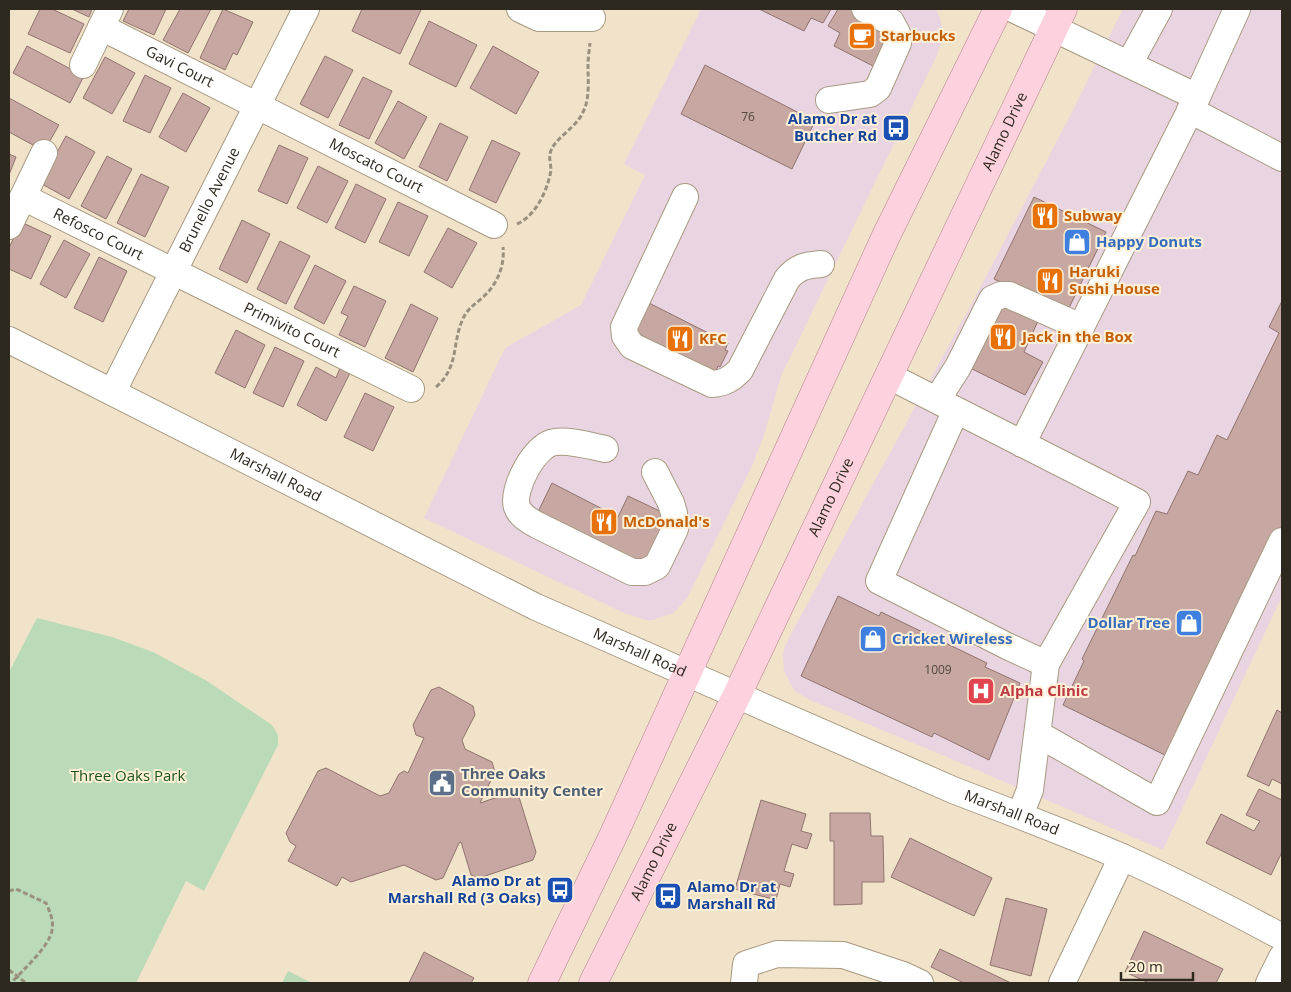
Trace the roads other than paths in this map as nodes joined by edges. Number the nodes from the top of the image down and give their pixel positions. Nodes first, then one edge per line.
1 (306, 9) edge
2 (520, 9) edge
3 (865, 9) edge
4 (998, 9) edge
5 (1013, 9) edge
6 (1159, 9) edge
7 (1237, 9) edge
8 (106, 18) edge
9 (592, 18) dead end
10 (1058, 19) edge
11 (1129, 64) junction
12 (83, 65) dead end
13 (829, 100) dead end
14 (1194, 103) junction
15 (257, 105) junction
16 (44, 154) dead end
17 (1282, 158) edge
18 (23, 197) junction
19 (685, 197) dead end
20 (494, 225) dead end
21 (9, 226) edge
22 (821, 264) dead end
23 (174, 271) junction
24 (1081, 326) junction
25 (9, 340) edge
26 (889, 376) junction
27 (411, 389) dead end
28 (113, 391) junction
29 (946, 405) junction
30 (1022, 444) junction
31 (605, 449) dead end
32 (655, 472) dead end
33 (1282, 541) edge
34 (1046, 664) junction
35 (687, 673) junction
36 (737, 696) junction
37 (1038, 734) junction
38 (1020, 815) junction
39 (1122, 857) junction
40 (1282, 937) edge
41 (1282, 957) edge
42 (542, 983) edge
43 (593, 983) edge
44 (744, 983) edge
45 (920, 983) edge
46 (1062, 983) edge
47 (1269, 983) edge

1 - 15 street, Brunello Avenue
2 - 9 street
3 - 13 street
4 - 35 main road
5 - 10 street
6 - 11 street
7 - 14 street
8 - 12 street, Gavi Court
8 - 15 street, Gavi Court
10 - 11 street
10 - 26 main road, Alamo Drive
11 - 14 street
14 - 17 street
14 - 24 street
15 - 20 street, Moscato Court
15 - 23 street, Brunello Avenue
16 - 18 street
18 - 21 street
18 - 23 street, Refosco Court
19 - 22 street
23 - 27 street, Primivito Court
23 - 28 street, Brunello Avenue
24 - 29 street
24 - 30 street
25 - 28 street, Marshall Road
26 - 29 street
26 - 36 main road, Alamo Drive
28 - 35 street, Marshall Road
29 - 30 street
29 - 34 street
30 - 34 street
31 - 32 street
33 - 37 street
34 - 37 street
35 - 36 street, Marshall Road
35 - 42 main road
36 - 38 street, Marshall Road
36 - 43 main road, Alamo Drive
37 - 38 street
38 - 39 street, Marshall Road
39 - 40 street, Marshall Road
39 - 46 street
41 - 47 street
44 - 45 street

